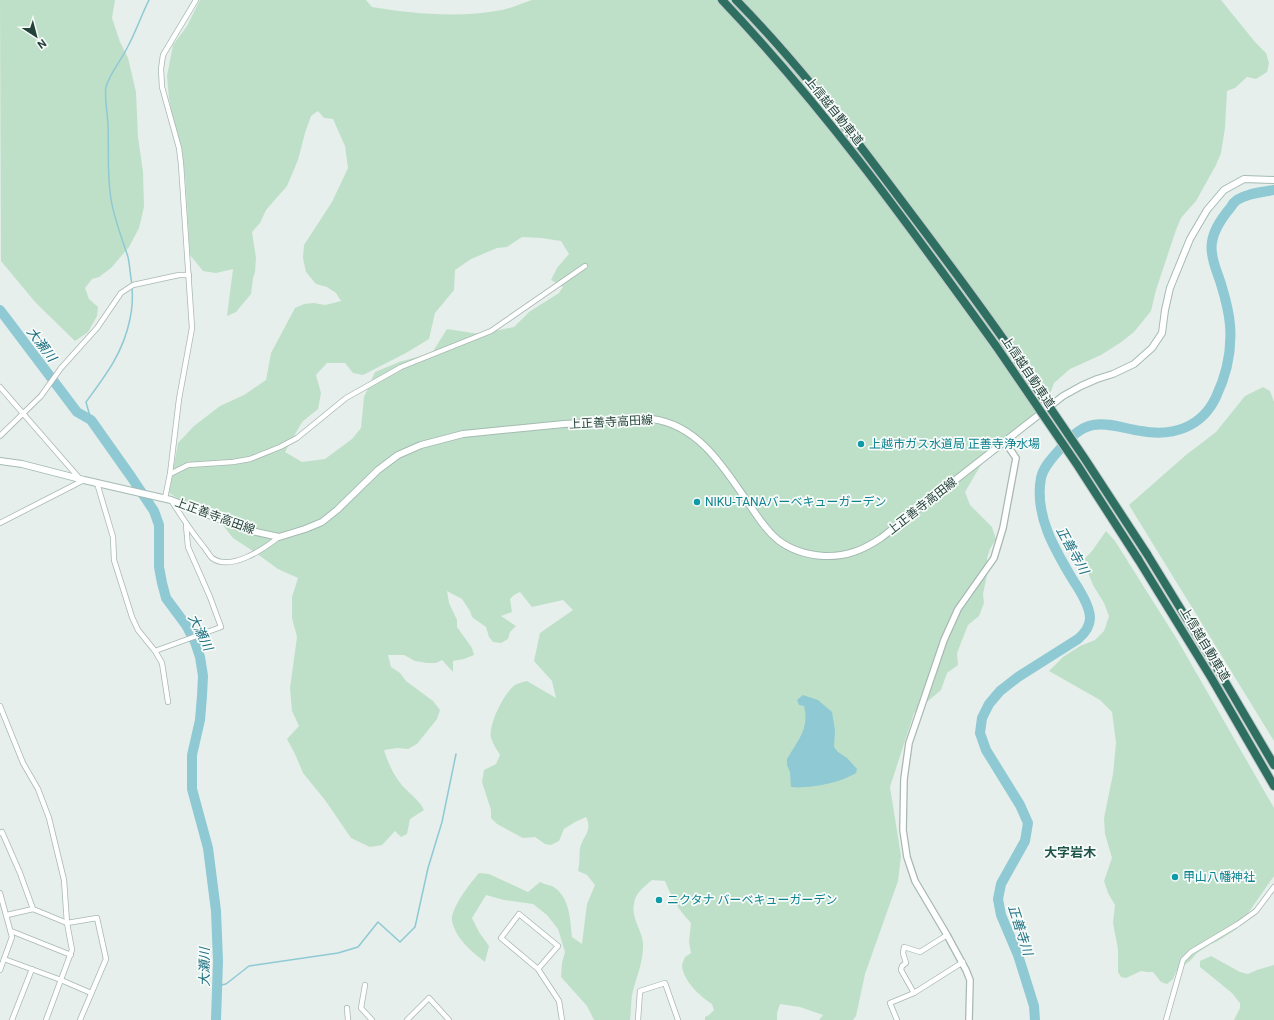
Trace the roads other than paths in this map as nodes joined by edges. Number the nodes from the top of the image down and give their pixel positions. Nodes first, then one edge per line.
1 (196, 0) edge
2 (722, 0) edge
3 (736, 0) edge
4 (1274, 180) edge
5 (585, 266) dead end
6 (189, 275) junction
7 (0, 387) edge
8 (23, 413) junction
9 (0, 436) edge
10 (1005, 442) junction
11 (0, 461) edge
12 (170, 474) junction
13 (82, 480) junction
14 (97, 484) junction
15 (168, 499) junction
16 (0, 523) edge
17 (186, 525) junction
18 (279, 536) junction
19 (155, 650) junction
20 (168, 702) dead end
21 (0, 706) edge
22 (1274, 765) edge
23 (1274, 786) edge
24 (0, 833) edge
25 (1274, 887) edge
26 (0, 893) edge
27 (32, 909) junction
28 (7, 915) junction
29 (67, 923) junction
30 (11, 931) junction
31 (947, 935) junction
32 (71, 955) junction
33 (4, 959) junction
34 (963, 962) junction
35 (32, 969) junction
36 (538, 969) junction
37 (0, 970) edge
38 (61, 980) junction
39 (365, 985) dead end
40 (914, 993) junction
41 (91, 994) junction
42 (347, 1008) dead end
43 (12, 1020) edge
44 (46, 1020) edge
45 (80, 1020) edge
46 (348, 1020) edge
47 (372, 1020) edge
48 (407, 1020) edge
49 (448, 1020) edge
50 (562, 1020) edge
51 (638, 1020) edge
52 (678, 1020) edge
53 (897, 1020) edge
54 (969, 1020) edge
55 (1166, 1020) edge

1 - 6 street
2 - 23 highway, 上信越自動車道, bridge
3 - 22 highway, 上信越自動車道, bridge
4 - 10 main road, 上正善寺高田線
5 - 12 street
6 - 8 street
6 - 12 street
7 - 8 street
8 - 9 street
8 - 13 street
10 - 18 main road, 上正善寺高田線
10 - 31 street
11 - 13 main road, 上正善寺高田線
12 - 15 street
13 - 14 main road, 上正善寺高田線
13 - 16 street
14 - 15 main road, 上正善寺高田線
14 - 19 street
15 - 17 street
15 - 18 main road, 上正善寺高田線
17 - 18 street
17 - 19 street
19 - 20 street
21 - 29 street
24 - 27 street
25 - 55 street
26 - 28 street
27 - 28 street
27 - 29 street
28 - 30 street
29 - 32 street
29 - 41 street
30 - 32 street
30 - 33 street
31 - 34 street
31 - 40 street
32 - 38 street
33 - 35 street
33 - 37 street
34 - 40 street
34 - 54 street
35 - 38 street
35 - 43 street
36 - 36 street
36 - 50 street
38 - 41 street
38 - 44 street
39 - 47 street
40 - 53 street
41 - 45 street
42 - 46 street
48 - 49 street
51 - 52 street

